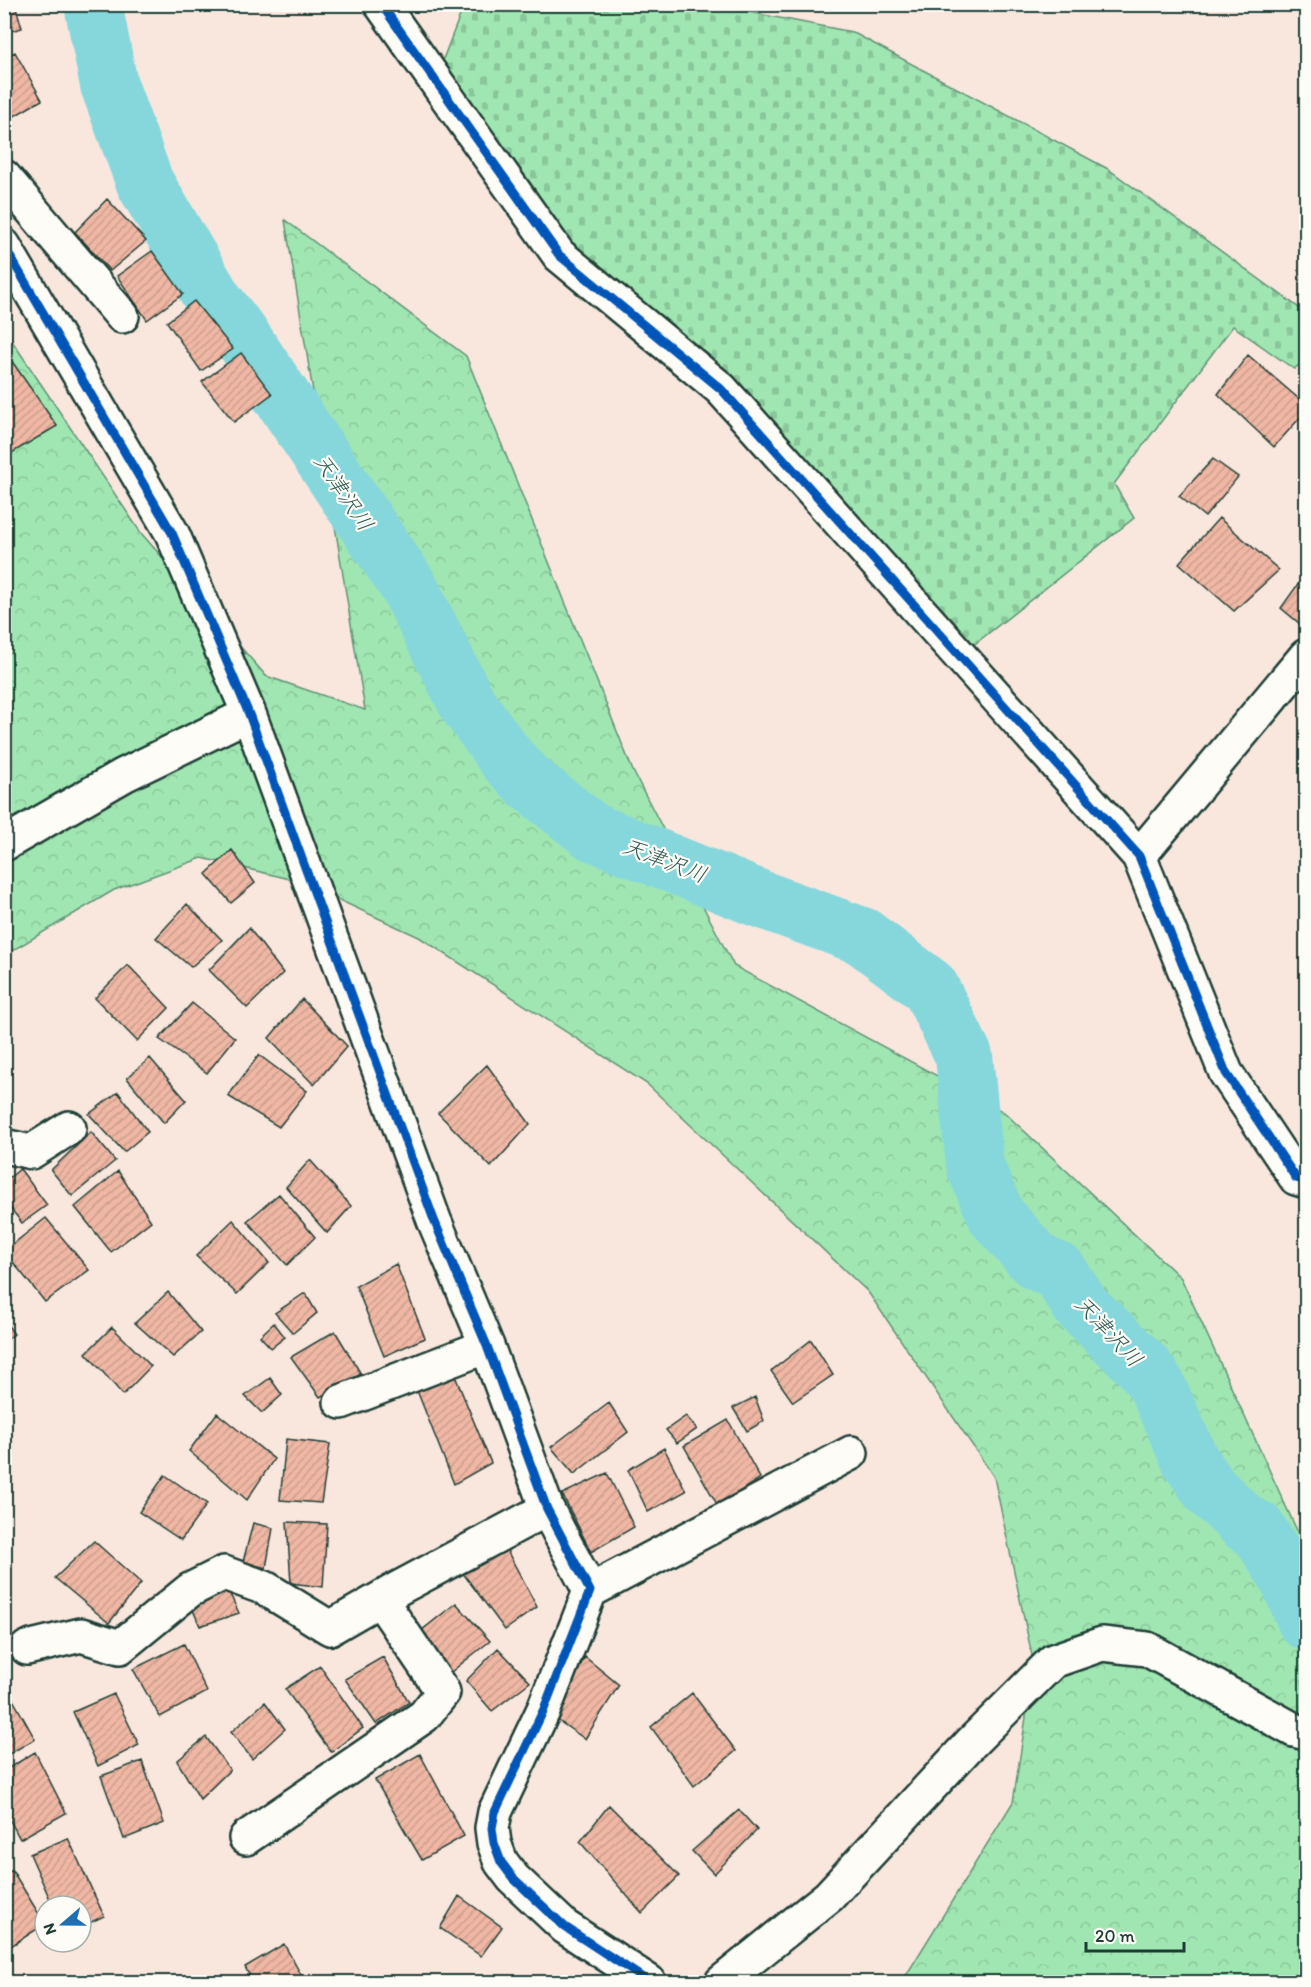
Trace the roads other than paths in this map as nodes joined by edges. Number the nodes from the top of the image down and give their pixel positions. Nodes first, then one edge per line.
1 (381, 4) edge
2 (4, 177) edge
3 (4, 246) edge
4 (122, 316) dead end
5 (1306, 656) edge
6 (249, 714) junction
7 (4, 844) edge
8 (1139, 856) junction
9 (69, 1128) dead end
10 (4, 1146) edge
11 (1306, 1181) edge
12 (487, 1346) junction
13 (341, 1402) dead end
14 (851, 1453) dead end
15 (546, 1509) junction
16 (590, 1591) junction
17 (380, 1599) junction
18 (27, 1647) dead end
19 (1300, 1731) edge
20 (246, 1838) dead end
21 (649, 1983) edge
22 (722, 1983) edge

1 - 8 street
2 - 4 street
3 - 6 street
5 - 8 street
6 - 7 street
6 - 12 street
8 - 11 street
9 - 10 street
12 - 13 street
12 - 15 street
14 - 16 street
15 - 16 street
15 - 17 street
16 - 21 street
17 - 18 street
17 - 20 street
19 - 22 street

